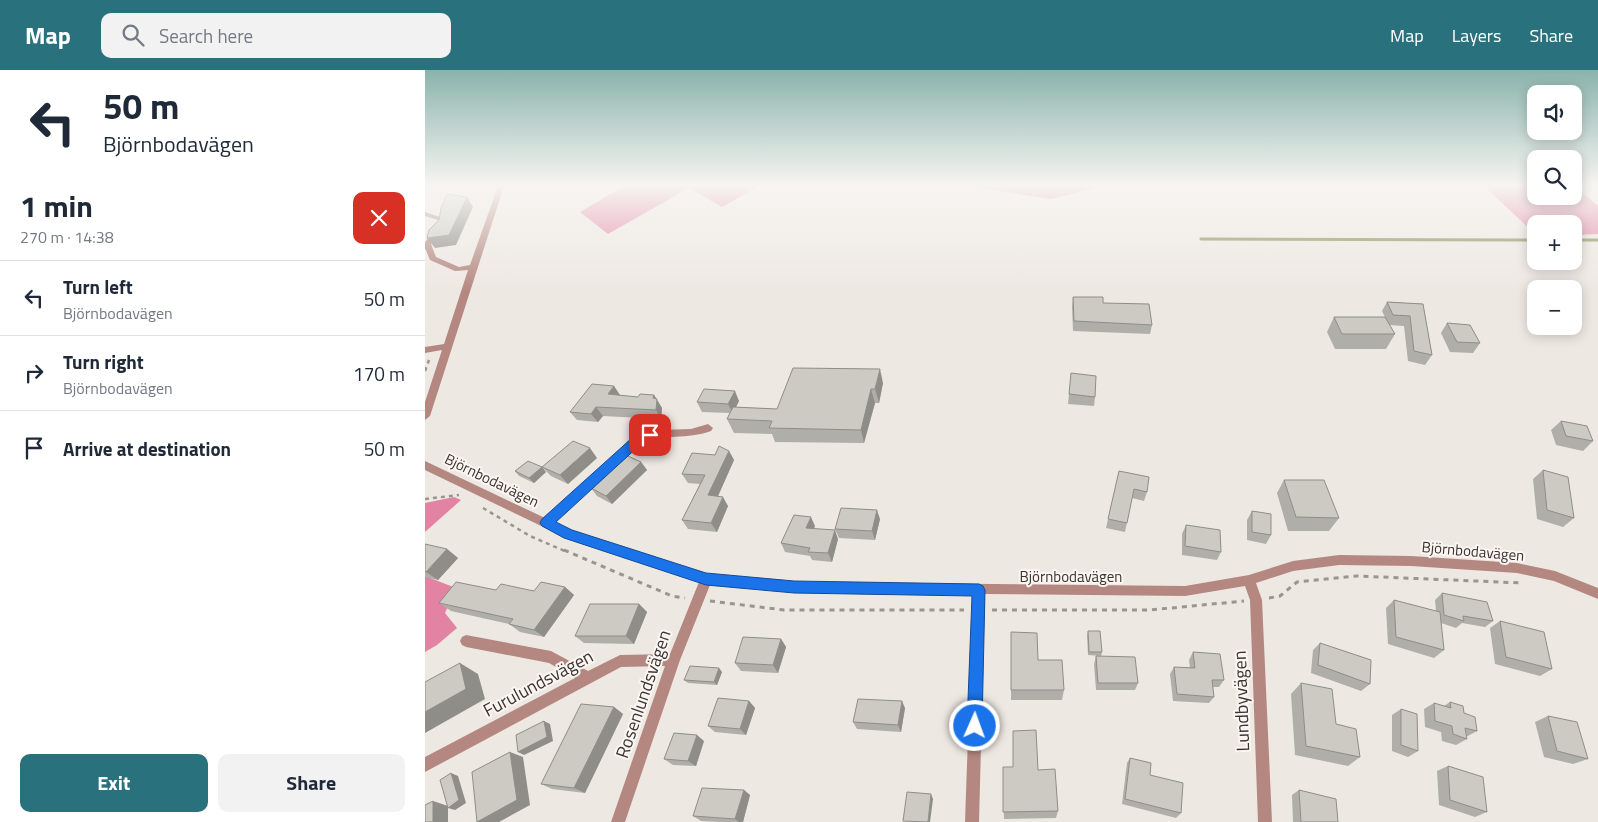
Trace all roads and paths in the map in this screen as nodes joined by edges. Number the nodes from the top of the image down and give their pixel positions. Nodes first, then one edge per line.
1 (442, 221) edge
2 (488, 221) edge
3 (428, 251) edge
4 (471, 267) junction
5 (449, 346) junction
6 (425, 350) edge
7 (425, 416) edge
8 (708, 428) dead end
9 (425, 465) edge
10 (546, 523) junction
11 (706, 579) junction
12 (1249, 580) junction
13 (979, 590) junction
14 (1598, 594) edge
15 (466, 640) dead end
16 (674, 660) junction
17 (588, 678) junction
18 (425, 764) edge
19 (618, 822) edge
20 (972, 822) edge
21 (1265, 822) edge

1 - 3 street
2 - 4 street
3 - 4 street
4 - 5 street
5 - 6 street
5 - 7 street
8 - 10 street, Björnbodavägen
9 - 10 street, Björnbodavägen
10 - 11 street, Björnbodavägen
11 - 13 street, Björnbodavägen
11 - 16 street, Rosenlundsvägen
12 - 13 street, Björnbodavägen
12 - 14 street, Björnbodavägen
12 - 21 street, Lundbyvägen
13 - 20 street
15 - 17 street
16 - 17 street, Furulundsvägen
16 - 19 street, Rosenlundsvägen
17 - 18 street, Furulundsvägen

